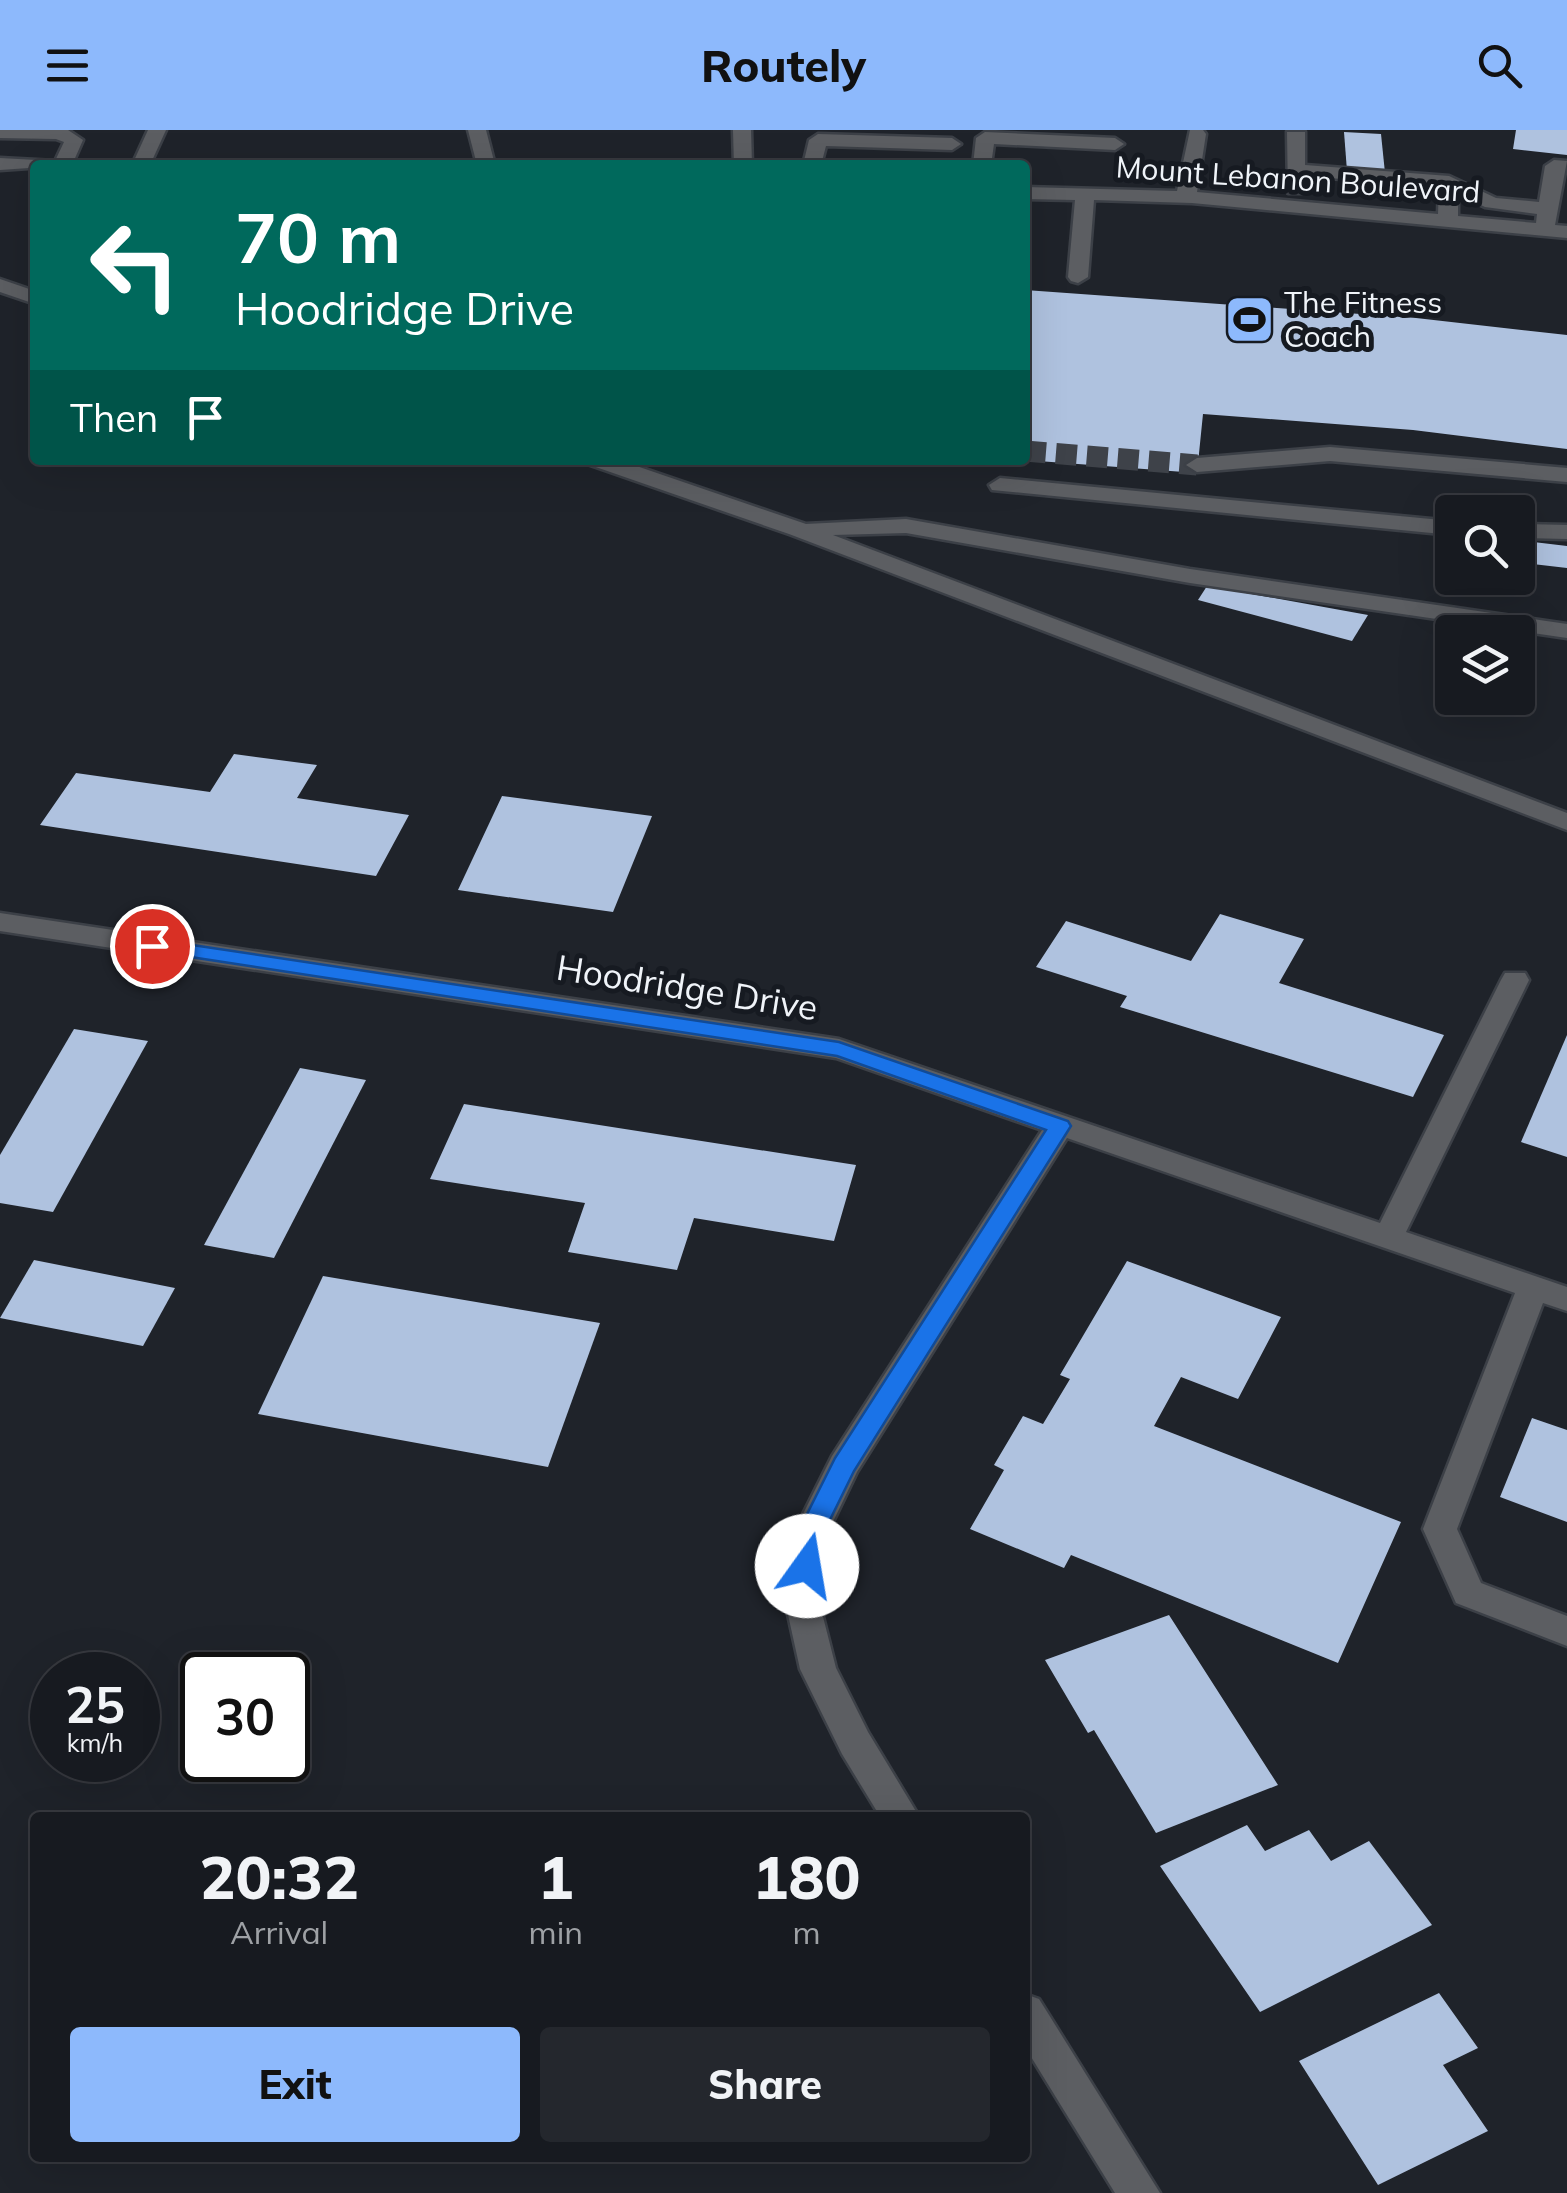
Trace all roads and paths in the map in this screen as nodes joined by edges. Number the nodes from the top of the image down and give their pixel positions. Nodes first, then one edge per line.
1 (157, 130) edge
2 (478, 130) edge
3 (742, 130) edge
4 (0, 132) edge
5 (1296, 132) edge
6 (1196, 134) dead end
7 (952, 144) dead end
8 (1115, 144) dead end
9 (64, 160) edge
10 (143, 160) edge
11 (485, 160) edge
12 (744, 160) edge
13 (813, 160) edge
14 (983, 160) edge
15 (0, 164) edge
16 (30, 165) edge
17 (1567, 167) edge
18 (1449, 182) junction
19 (1188, 188) junction
20 (1295, 188) junction
21 (1030, 192) edge
22 (1085, 194) junction
23 (1548, 208) junction
24 (1448, 220) junction
25 (1545, 230) junction
26 (1567, 232) edge
27 (1078, 278) dead end
28 (0, 284) edge
29 (30, 296) edge
30 (613, 465) edge
31 (1197, 465) tunnel mouth
32 (1567, 475) edge
33 (1000, 485) dead end
34 (1435, 526) edge
35 (796, 528) junction
36 (1535, 531) edge
37 (1567, 532) edge
38 (1567, 631) edge
39 (1567, 822) edge
40 (0, 922) edge
41 (1516, 980) dead end
42 (1060, 1126) junction
43 (1388, 1238) junction
44 (1533, 1288) junction
45 (1567, 1299) edge
46 (1567, 1631) edge
47 (898, 1812) edge
48 (1030, 2020) edge
49 (1139, 2193) edge

1 - 10 street
2 - 11 street
3 - 12 street
4 - 9 street
5 - 20 street
6 - 19 street
7 - 13 street
8 - 14 street
15 - 16 street
17 - 23 street
18 - 20 street
18 - 23 street
18 - 24 street
19 - 20 street, Mount Lebanon Boulevard
19 - 22 street, Mount Lebanon Boulevard
20 - 24 street, Mount Lebanon Boulevard
21 - 22 street, Mount Lebanon Boulevard
22 - 27 street
23 - 25 street
24 - 25 street, Mount Lebanon Boulevard
25 - 26 street, Mount Lebanon Boulevard
28 - 29 street
30 - 35 street
31 - 32 street
33 - 34 street
35 - 38 street
35 - 39 street
36 - 37 street
40 - 42 street, Hoodridge Drive
41 - 43 street
42 - 43 street, Hoodridge Drive
42 - 47 street
43 - 44 street, Hoodridge Drive
44 - 45 street, Hoodridge Drive
44 - 46 street
48 - 49 street

